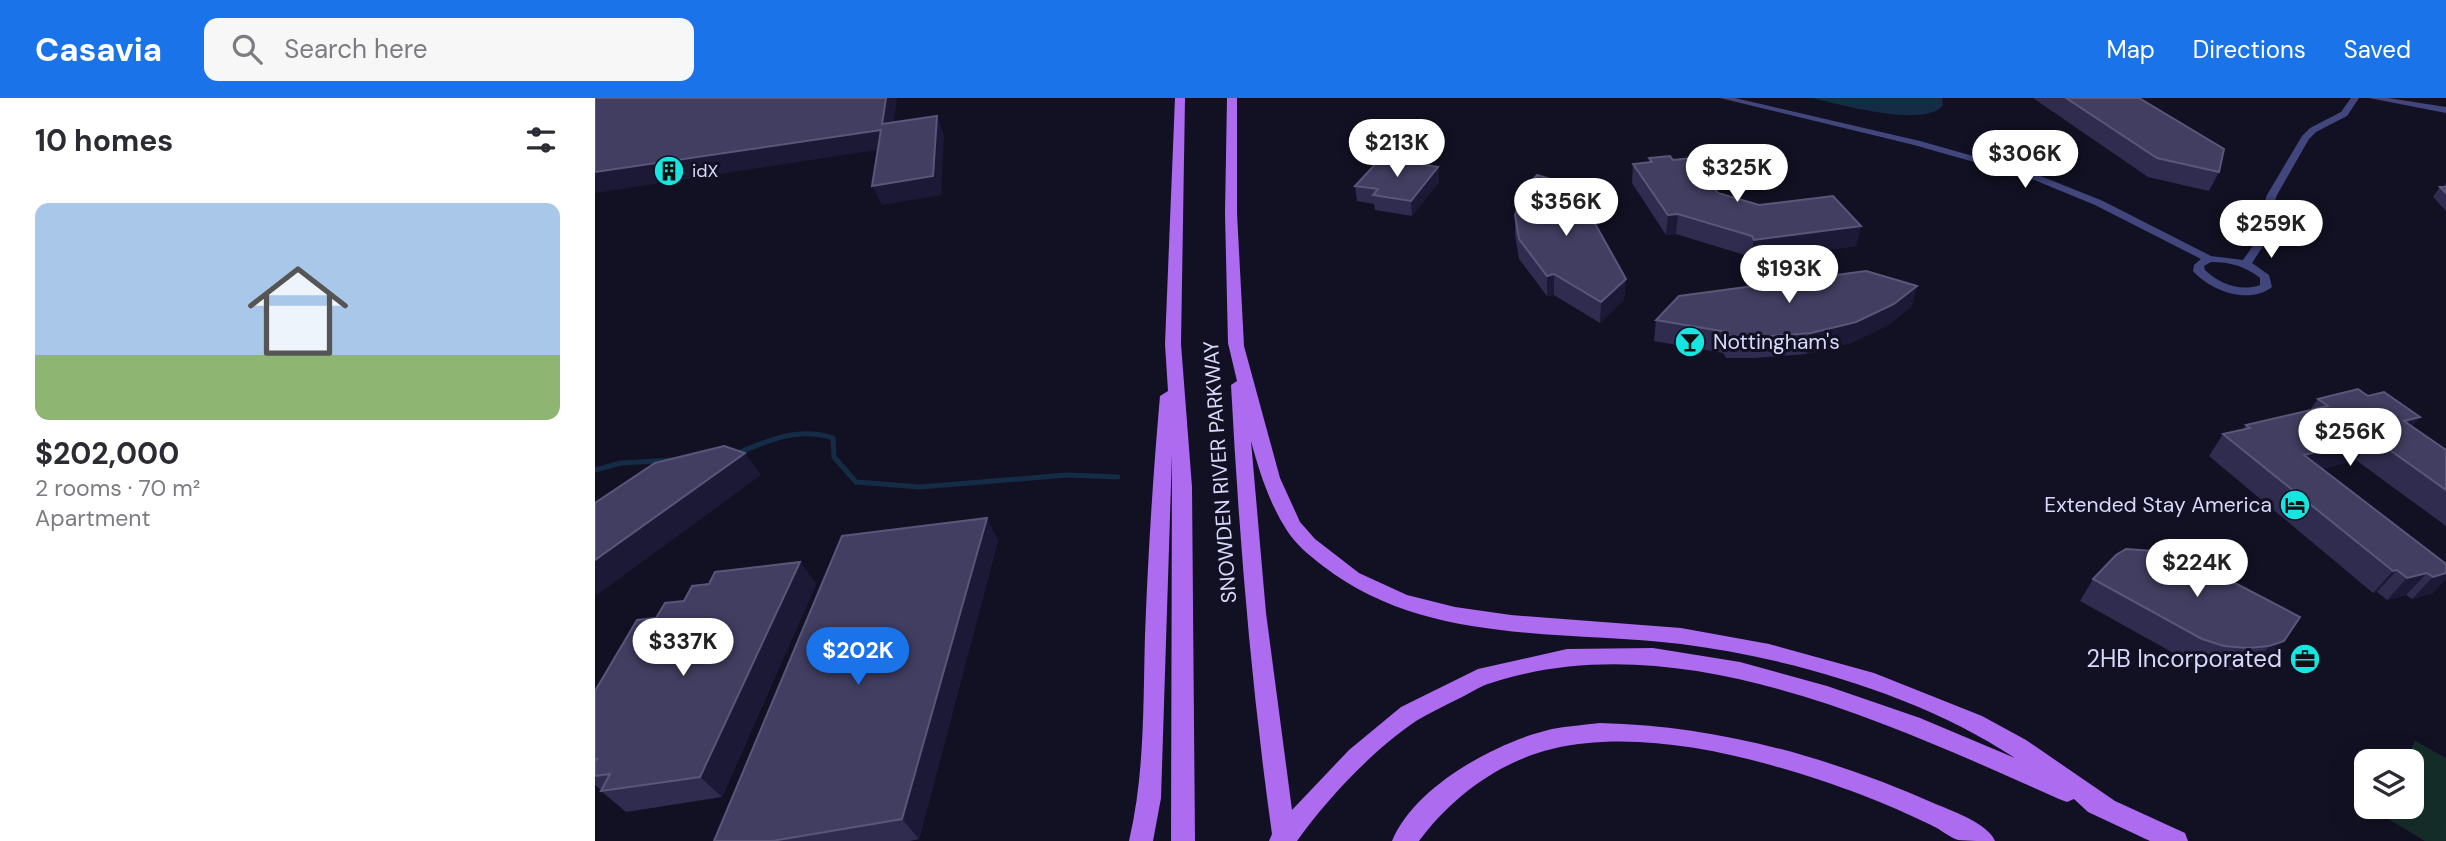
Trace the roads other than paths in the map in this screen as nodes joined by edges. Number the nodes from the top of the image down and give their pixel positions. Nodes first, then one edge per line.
1 (1180, 98) edge
2 (1232, 98) edge
3 (1724, 98) edge
4 (2355, 98) edge
5 (2373, 98) edge
6 (2446, 110) edge
7 (2209, 259) junction
8 (2246, 264) junction
9 (1236, 343) junction
10 (1173, 344) junction
11 (2107, 809) junction
12 (1284, 840) edge
13 (1141, 841) edge
14 (1183, 841) edge
15 (1404, 841) edge
16 (1983, 841) edge
17 (2176, 841) edge

1 - 10 main road, SNOWDEN RIVER PARKWAY
2 - 9 main road, SNOWDEN RIVER PARKWAY
3 - 7 street
4 - 8 street
5 - 6 street
7 - 8 street
7 - 8 street
9 - 11 main road
9 - 12 main road, SNOWDEN RIVER PARKWAY
10 - 13 main road
10 - 14 main road, SNOWDEN RIVER PARKWAY
11 - 12 main road
11 - 17 main road
15 - 16 main road

